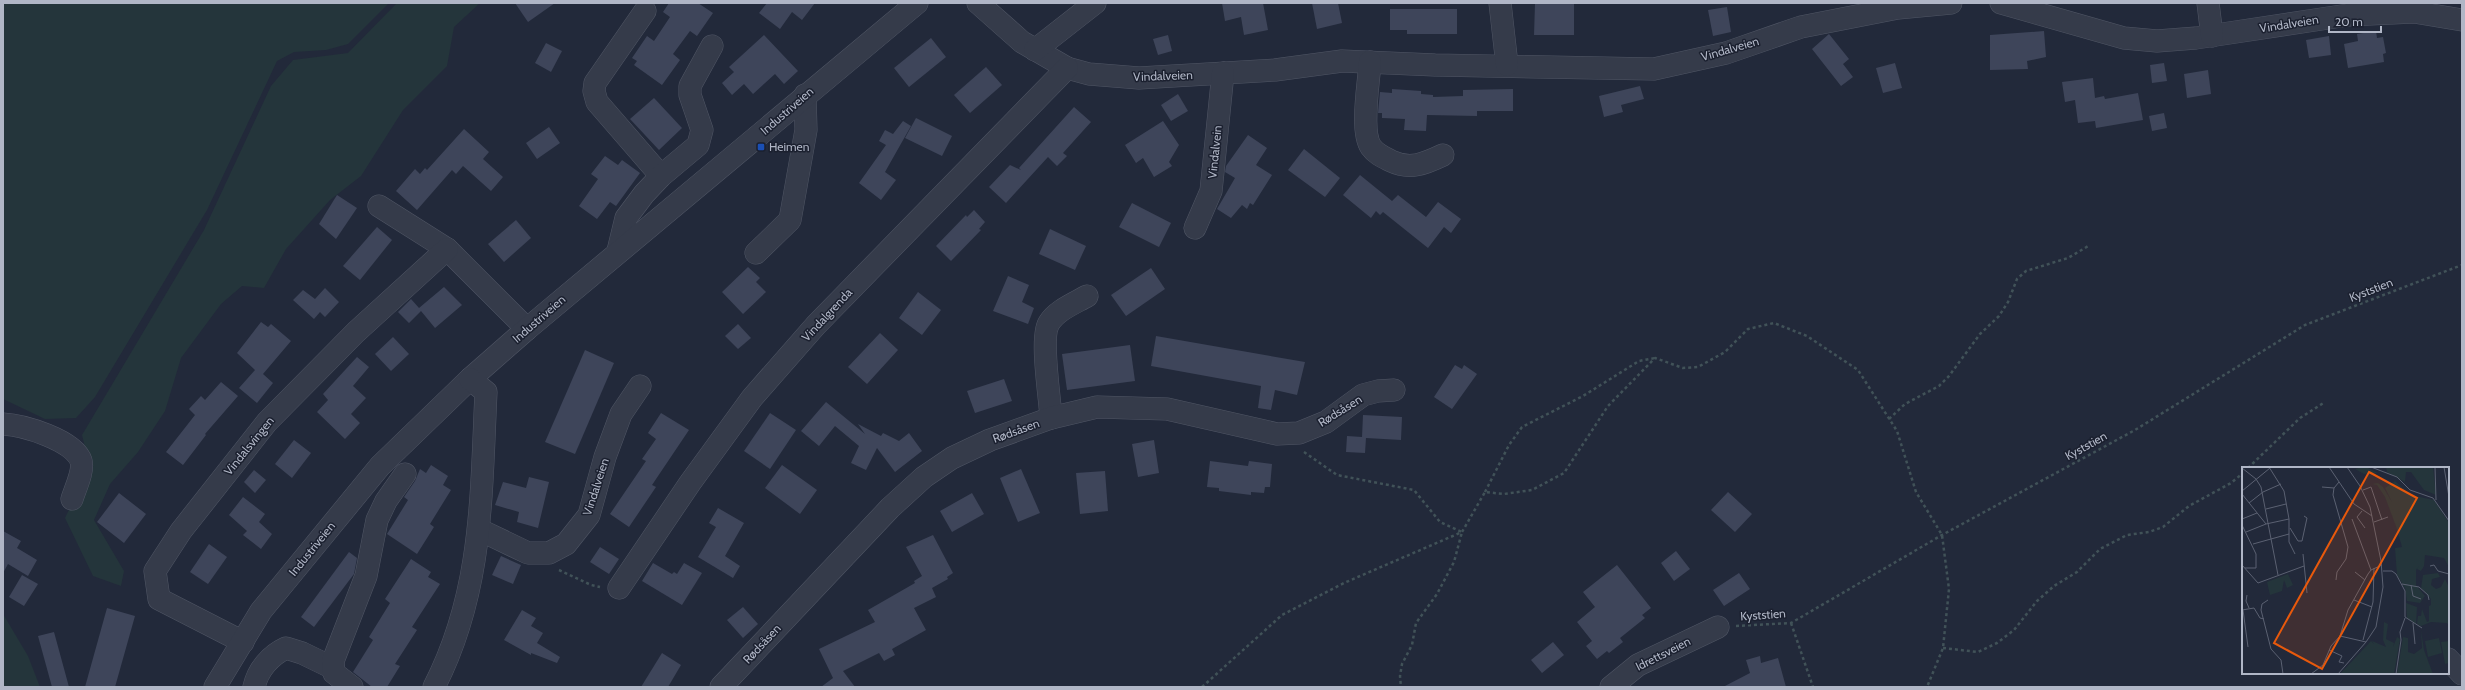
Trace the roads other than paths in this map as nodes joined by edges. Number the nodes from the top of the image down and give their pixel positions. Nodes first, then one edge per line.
1 (917, 3) edge
2 (978, 3) edge
3 (1095, 3) edge
4 (1500, 3) edge
5 (1951, 3) edge
6 (2001, 3) edge
7 (2208, 3) edge
8 (645, 11) dead end
9 (2462, 20) edge
10 (2212, 36) junction
11 (712, 46) dead end
12 (1035, 50) junction
13 (1370, 62) junction
14 (1507, 64) junction
15 (1067, 68) junction
16 (1223, 73) junction
17 (805, 95) junction
18 (1443, 156) dead end
19 (661, 176) junction
20 (379, 206) dead end
21 (1195, 228) dead end
22 (447, 250) junction
23 (618, 251) junction
24 (756, 253) dead end
25 (1087, 296) dead end
26 (527, 329) junction
27 (470, 379) junction
28 (640, 386) dead end
29 (1394, 390) dead end
30 (1051, 418) junction
31 (3, 424) edge
32 (405, 474) dead end
33 (72, 499) dead end
34 (480, 530) junction
35 (618, 588) road end
36 (1718, 627) road end
37 (242, 642) junction
38 (2449, 660) edge
39 (333, 668) junction
40 (2462, 674) edge
41 (215, 687) edge
42 (254, 687) edge
43 (352, 687) edge
44 (434, 687) edge
45 (721, 687) edge
46 (1611, 687) edge

1 - 17 street, Industriveien
2 - 12 street, Vindalveien
3 - 12 street
4 - 14 street
5 - 14 street, Vindalveien
6 - 10 street, Vindalveien
7 - 10 street
8 - 19 street
9 - 10 street, Vindalveien
11 - 19 street
12 - 15 street, Vindalveien
13 - 14 street, Vindalveien
13 - 16 street, Vindalveien
13 - 18 street
15 - 16 street, Vindalveien
15 - 35 street, Vindalgrenda
16 - 21 street, Vindalvein
17 - 23 street, Industriveien
17 - 24 street
19 - 23 street
20 - 22 street
22 - 26 street
22 - 37 street, Vindalsvingen
23 - 26 street, Industriveien
25 - 30 street
26 - 27 street, Industriveien
27 - 34 street
27 - 37 street, Industriveien
28 - 34 street, Vindalveien
29 - 30 street, Rødsåsen
30 - 45 street, Rødsåsen
31 - 33 street
32 - 39 street
34 - 44 street
36 - 46 street, Idrettsveien
37 - 41 street, Industriveien
38 - 40 street
39 - 42 street
39 - 43 street

